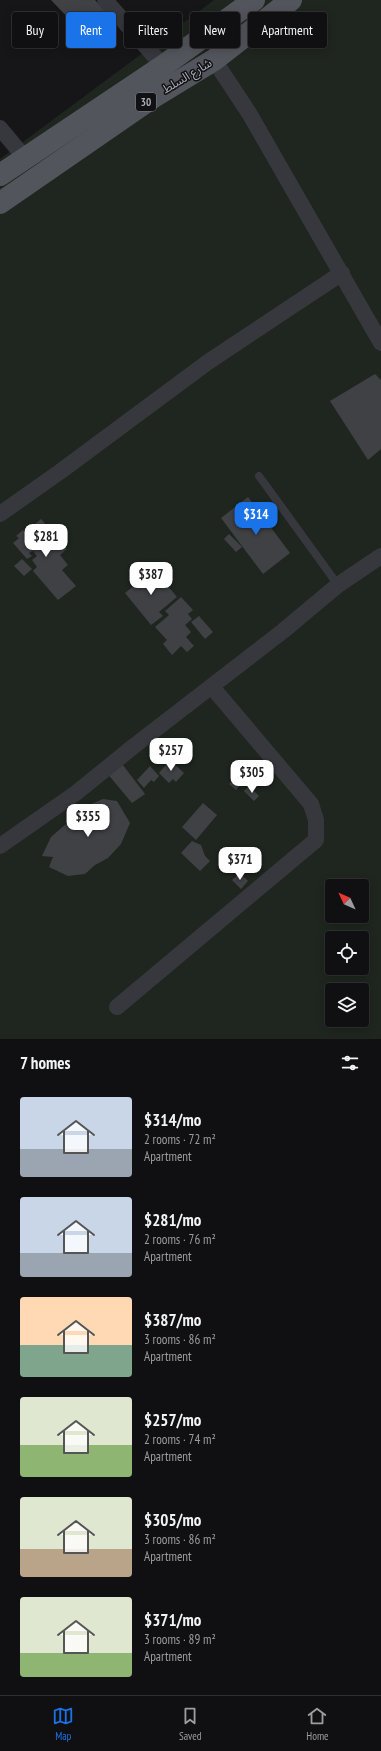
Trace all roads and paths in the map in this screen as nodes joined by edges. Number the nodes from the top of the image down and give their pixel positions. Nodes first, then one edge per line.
1 (105, 0) edge
2 (254, 0) edge
3 (291, 0) edge
4 (214, 60) junction
5 (163, 66) junction
6 (0, 128) edge
7 (25, 158) junction
8 (0, 175) edge
9 (0, 203) edge
10 (342, 273) junction
11 (381, 343) edge
12 (259, 476) dead end
13 (0, 514) edge
14 (381, 556) edge
15 (338, 585) junction
16 (212, 687) junction
17 (0, 846) edge
18 (117, 1007) dead end

1 - 5 street
2 - 5 main road, شارع السلط / 30
3 - 4 main road, شارع السلط / 30
4 - 9 main road, شارع السلط / 30
4 - 10 street
5 - 7 main road, شارع السلط / 30
6 - 7 street
7 - 8 main road, شارع السلط / 30
10 - 11 street
10 - 13 street
12 - 15 lane
14 - 15 street
15 - 16 street
16 - 17 street
16 - 18 street

